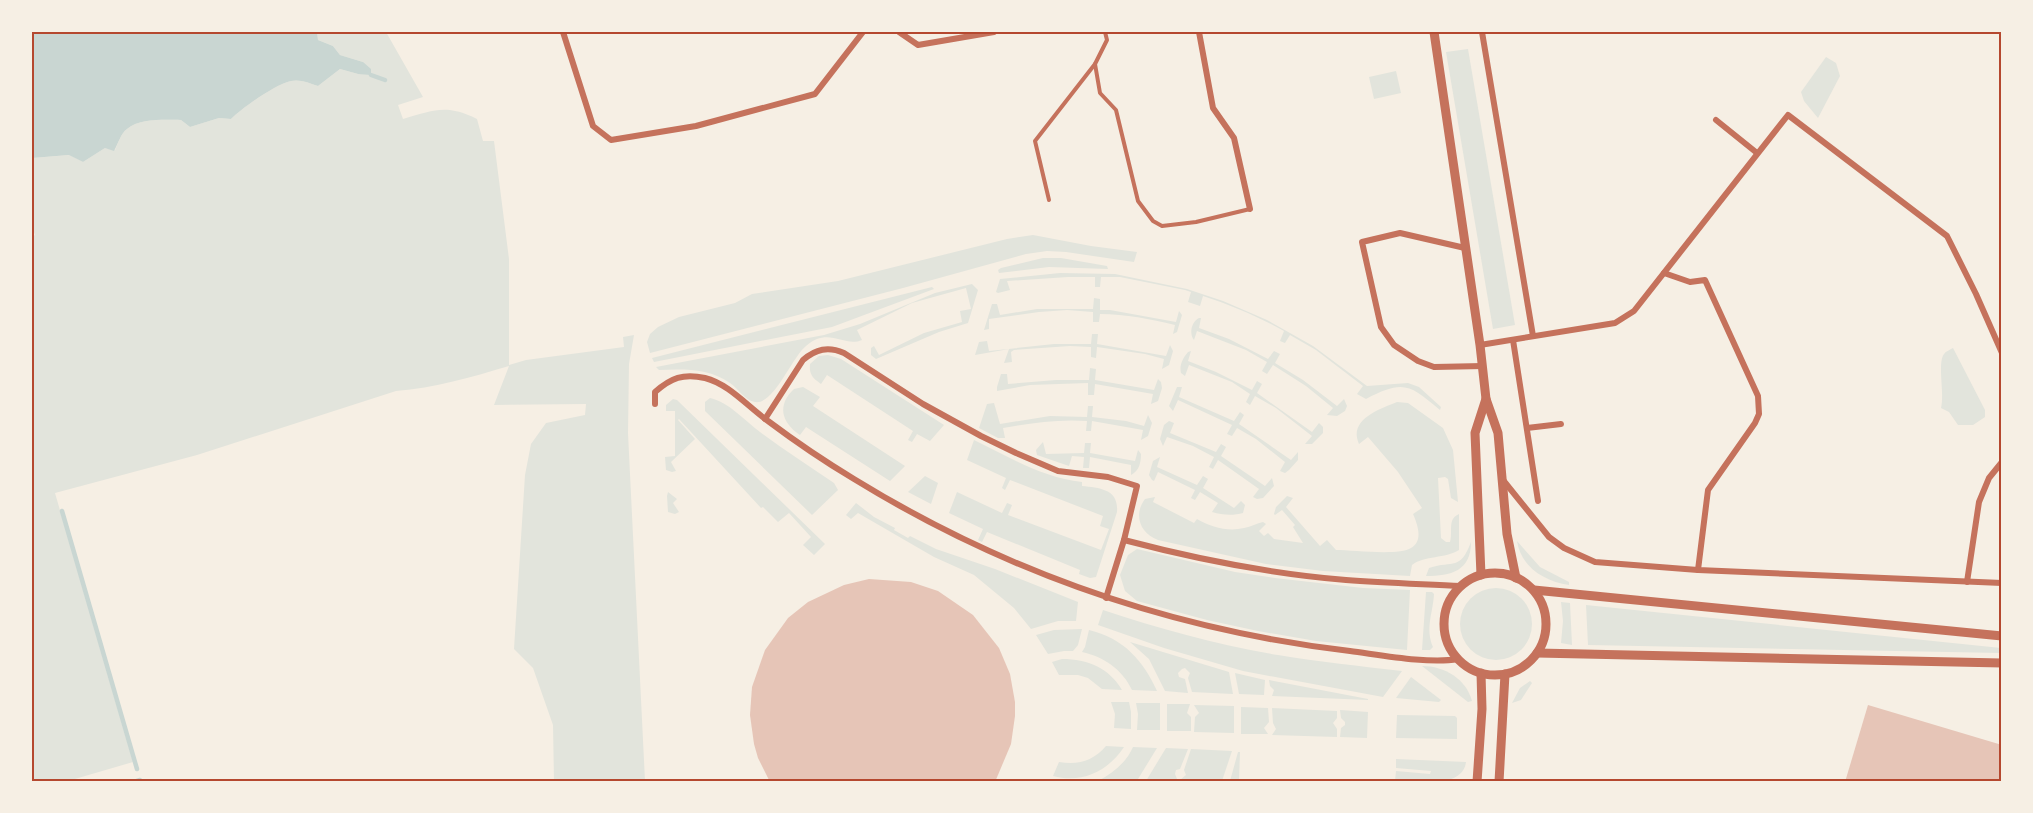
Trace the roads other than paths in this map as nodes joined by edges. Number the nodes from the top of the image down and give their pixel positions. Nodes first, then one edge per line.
1 (563, 32) edge
2 (863, 32) edge
3 (898, 32) edge
4 (994, 32) edge
5 (1105, 32) edge
6 (1199, 32) edge
7 (1434, 32) edge
8 (1482, 32) edge
9 (1095, 64) junction
10 (1716, 120) dead end
11 (1757, 153) junction
12 (1049, 200) dead end
13 (1250, 209) joint
14 (1465, 248) junction
15 (1664, 273) junction
16 (1533, 336) junction
17 (1513, 340) junction
18 (1480, 345) junction
19 (2001, 353) edge
20 (1483, 366) junction
21 (1486, 399) junction
22 (655, 404) dead end
23 (765, 419) junction
24 (1561, 424) dead end
25 (1527, 428) junction
26 (2001, 462) edge
27 (1503, 479) junction
28 (1538, 501) dead end
29 (1124, 540) junction
30 (1698, 570) junction
31 (1480, 575) junction
32 (1516, 578) junction
33 (1967, 582) junction
34 (2001, 583) edge
35 (1461, 586) junction
36 (1534, 590) junction
37 (1106, 597) junction
38 (2001, 636) edge
39 (1537, 653) junction
40 (1458, 659) junction
41 (2001, 663) edge
42 (1481, 673) junction
43 (1505, 674) junction
44 (1477, 782) edge
45 (1499, 782) edge

1 - 2 street
3 - 4 street
5 - 9 lane
6 - 13 street
7 - 14 street
8 - 16 street
9 - 12 lane
9 - 13 lane
10 - 11 street
11 - 15 street
11 - 19 street
14 - 18 street
14 - 20 street
15 - 16 street
15 - 30 street
16 - 17 street
17 - 18 street
17 - 25 street
18 - 20 street
20 - 21 street
21 - 27 street
21 - 31 street
22 - 23 street
23 - 29 street
23 - 37 street
24 - 25 street
25 - 28 street
26 - 33 street
27 - 30 street
27 - 32 street
29 - 35 street
29 - 37 street
30 - 33 street
31 - 32 street
31 - 35 street
32 - 36 street
33 - 34 street
35 - 40 street
36 - 38 street
36 - 39 street
37 - 40 street
39 - 41 street
39 - 43 street
40 - 42 street
42 - 43 street
42 - 44 street
43 - 45 street

